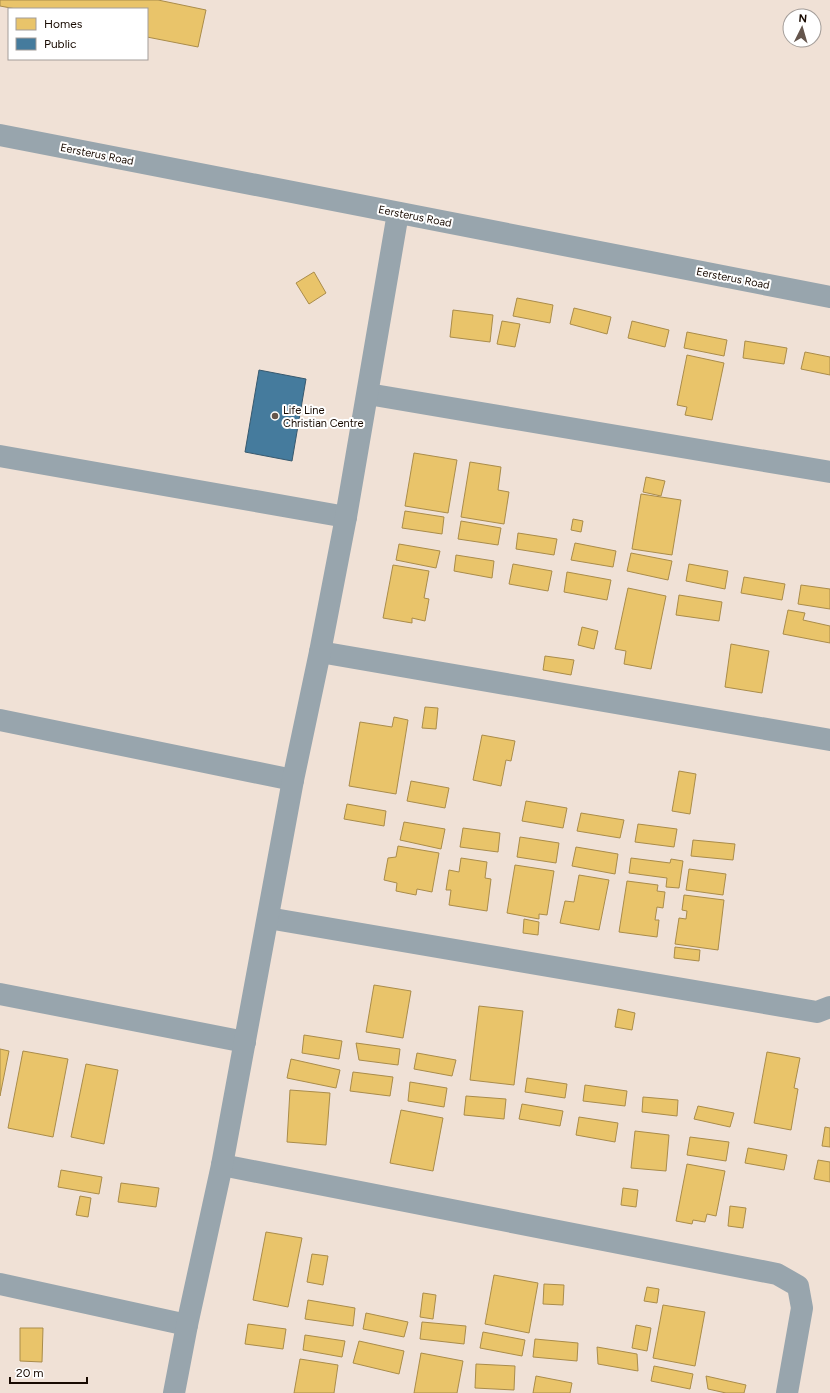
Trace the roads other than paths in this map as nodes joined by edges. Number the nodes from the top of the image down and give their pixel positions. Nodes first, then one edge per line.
1 (0, 135) edge
2 (398, 212) junction
3 (830, 297) edge
4 (368, 394) junction
5 (0, 456) edge
6 (830, 472) edge
7 (346, 517) junction
8 (320, 652) junction
9 (0, 720) edge
10 (830, 740) edge
11 (293, 780) junction
12 (268, 918) junction
13 (0, 994) edge
14 (830, 1007) edge
15 (245, 1042) junction
16 (222, 1165) junction
17 (0, 1284) edge
18 (187, 1325) junction
19 (174, 1393) edge
20 (787, 1393) edge

1 - 2 street, Eersterus Road
2 - 3 street, Eersterus Road
2 - 4 street
4 - 6 street
4 - 7 street
5 - 7 street
7 - 8 street
8 - 10 street
8 - 11 street
9 - 11 street
11 - 12 street
12 - 14 street
12 - 15 street
13 - 15 street
15 - 16 street
16 - 18 street
16 - 20 street
17 - 18 street
18 - 19 street

